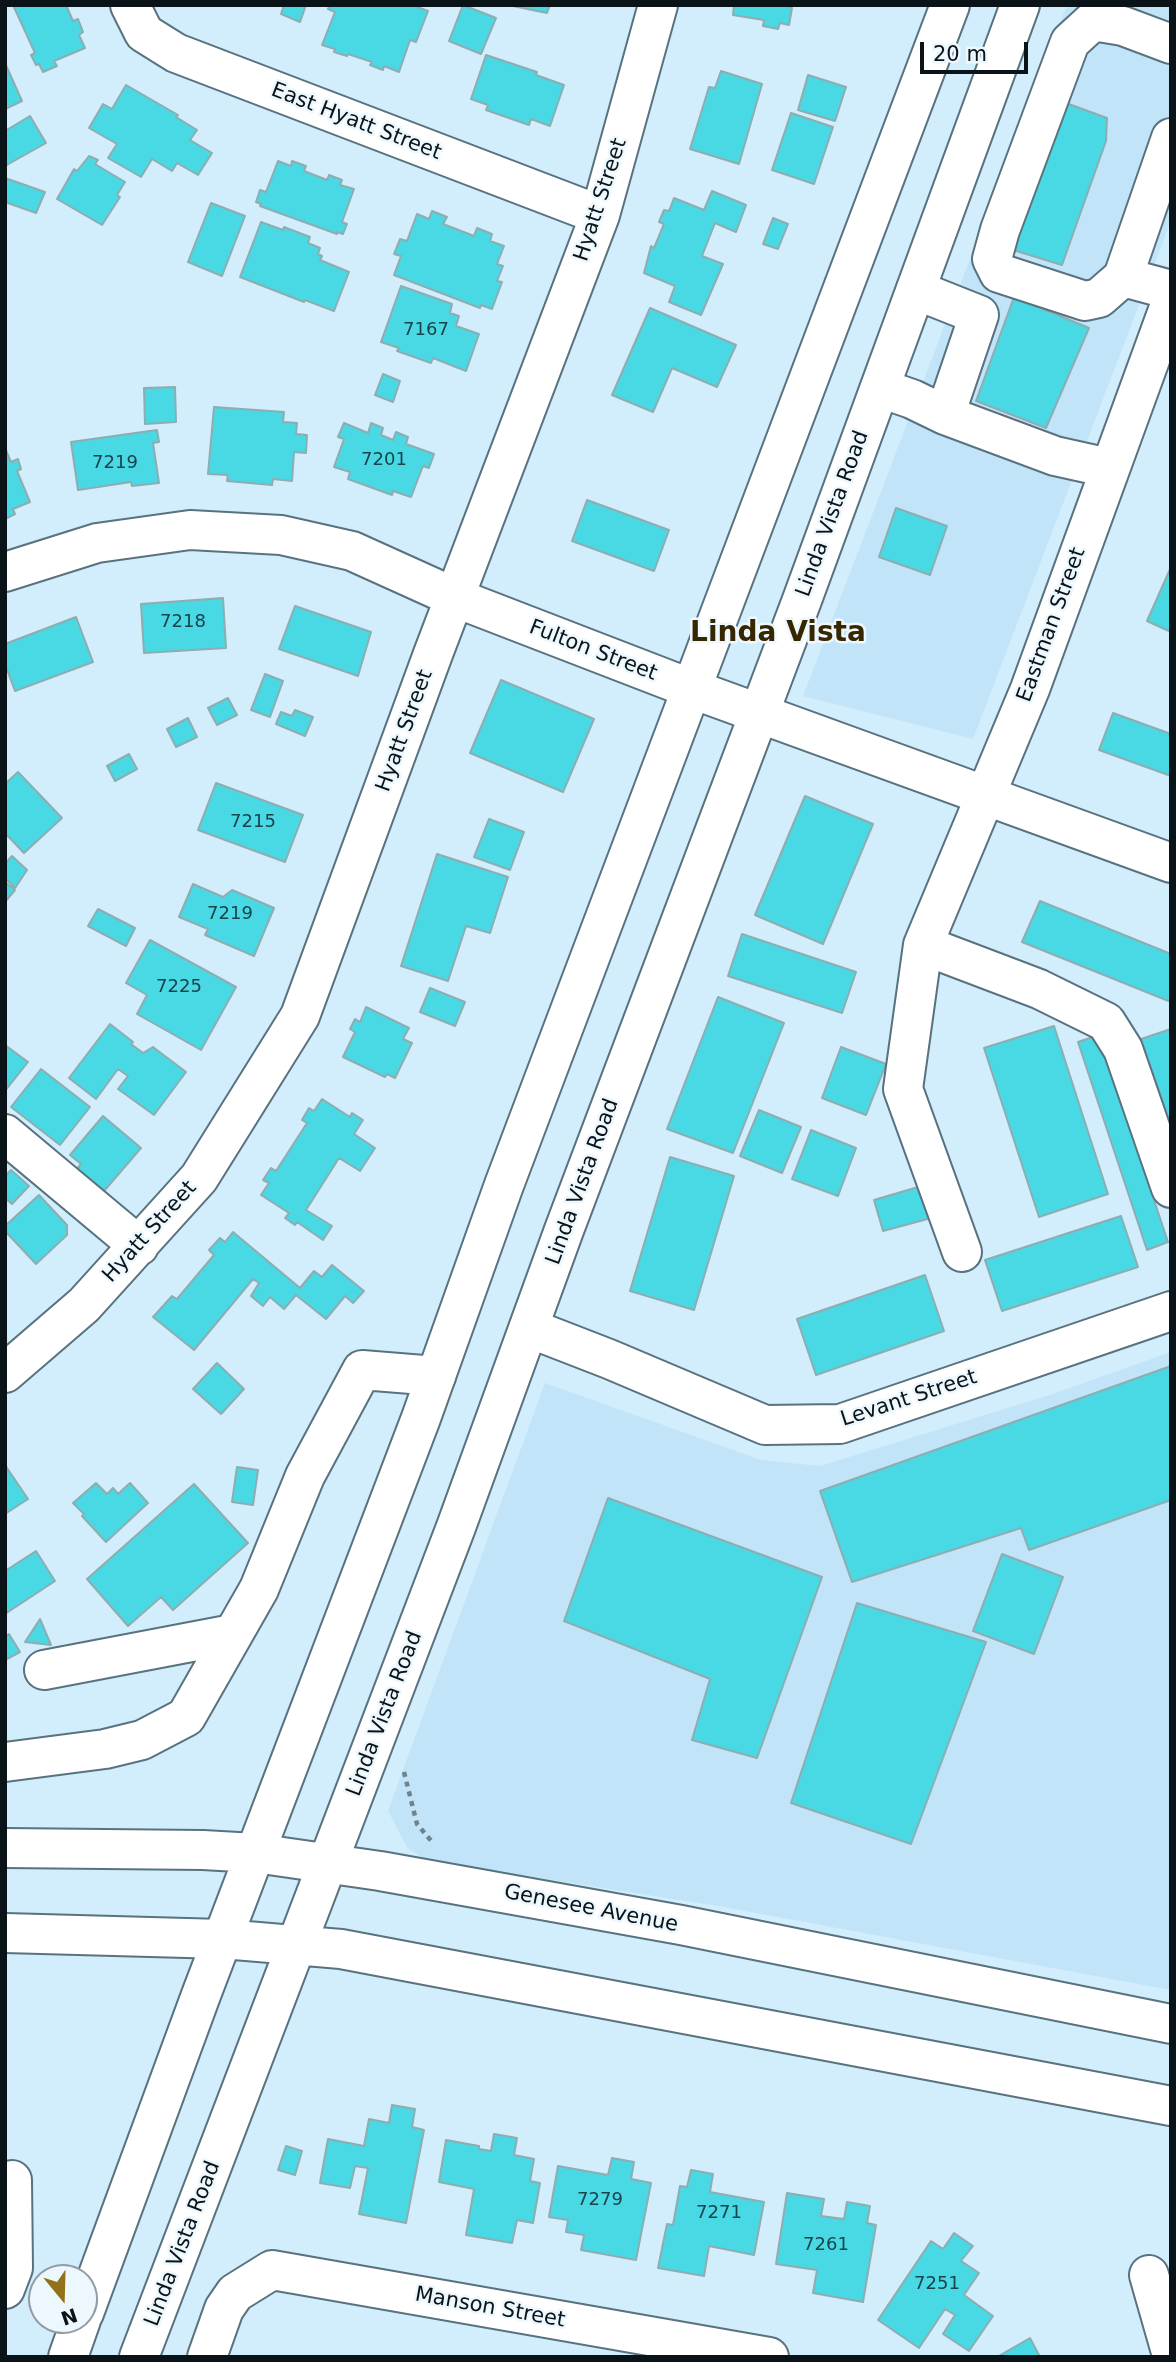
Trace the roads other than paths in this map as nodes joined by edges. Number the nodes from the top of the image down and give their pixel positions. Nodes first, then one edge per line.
1 (130, 5) edge
2 (658, 5) edge
3 (950, 5) edge
4 (1020, 5) edge
5 (1171, 44) edge
6 (1171, 138) edge
7 (600, 215) junction
8 (1123, 277) junction
9 (916, 290) junction
10 (1171, 290) edge
11 (1171, 302) edge
12 (880, 388) junction
13 (945, 415) junction
14 (1109, 468) junction
15 (5, 572) edge
16 (456, 597) junction
17 (692, 689) junction
18 (760, 712) junction
19 (986, 796) junction
20 (1171, 863) edge
21 (923, 945) junction
22 (5, 1134) edge
23 (1171, 1188) edge
24 (139, 1245) junction
25 (962, 1252) dead end
26 (1171, 1311) edge
27 (529, 1328) junction
28 (5, 1373) edge
29 (436, 1376) junction
30 (233, 1634) junction
31 (44, 1670) dead end
32 (5, 1762) edge
33 (5, 1847) edge
34 (256, 1853) junction
35 (327, 1863) junction
36 (5, 1933) edge
37 (223, 1939) junction
38 (298, 1944) junction
39 (1171, 2024) edge
40 (1171, 2106) edge
41 (12, 2180) dead end
42 (98, 2274) edge
43 (1149, 2275) dead end
44 (5, 2289) edge
45 (76, 2334) edge
46 (1171, 2352) edge
47 (68, 2357) edge
48 (139, 2357) edge
49 (207, 2357) edge
50 (769, 2357) edge

1 - 7 main road, East Hyatt Street
2 - 7 main road, Hyatt Street
3 - 17 main road
4 - 9 main road, Linda Vista Road
5 - 8 main road
6 - 8 main road
7 - 16 main road, Hyatt Street
8 - 10 main road
9 - 12 main road, Linda Vista Road
9 - 13 main road
11 - 14 main road, Eastman Street
12 - 13 main road
12 - 18 main road, Linda Vista Road
13 - 14 main road
14 - 19 main road, Eastman Street
15 - 16 main road, Fulton Street
16 - 17 main road, Fulton Street
16 - 24 main road, Hyatt Street
17 - 18 main road, Fulton Street
17 - 29 main road
18 - 19 main road, Fulton Street
18 - 27 main road, Linda Vista Road
19 - 20 main road, Fulton Street
19 - 21 main road, Eastman Street
21 - 23 main road
21 - 25 main road, Eastman Street
22 - 24 main road
24 - 28 main road, Hyatt Street
26 - 27 main road, Levant Street
27 - 35 main road, Linda Vista Road
29 - 30 main road
29 - 34 main road
30 - 31 main road
30 - 32 main road
33 - 34 main road, Genesee Avenue
34 - 35 main road, Genesee Avenue
34 - 37 main road
35 - 38 main road, Linda Vista Road
35 - 39 main road, Genesee Avenue
36 - 37 main road
37 - 38 main road
37 - 42 main road
38 - 40 main road
38 - 48 main road, Linda Vista Road
41 - 44 main road
43 - 46 main road
45 - 47 main road
49 - 50 main road, Manson Street

